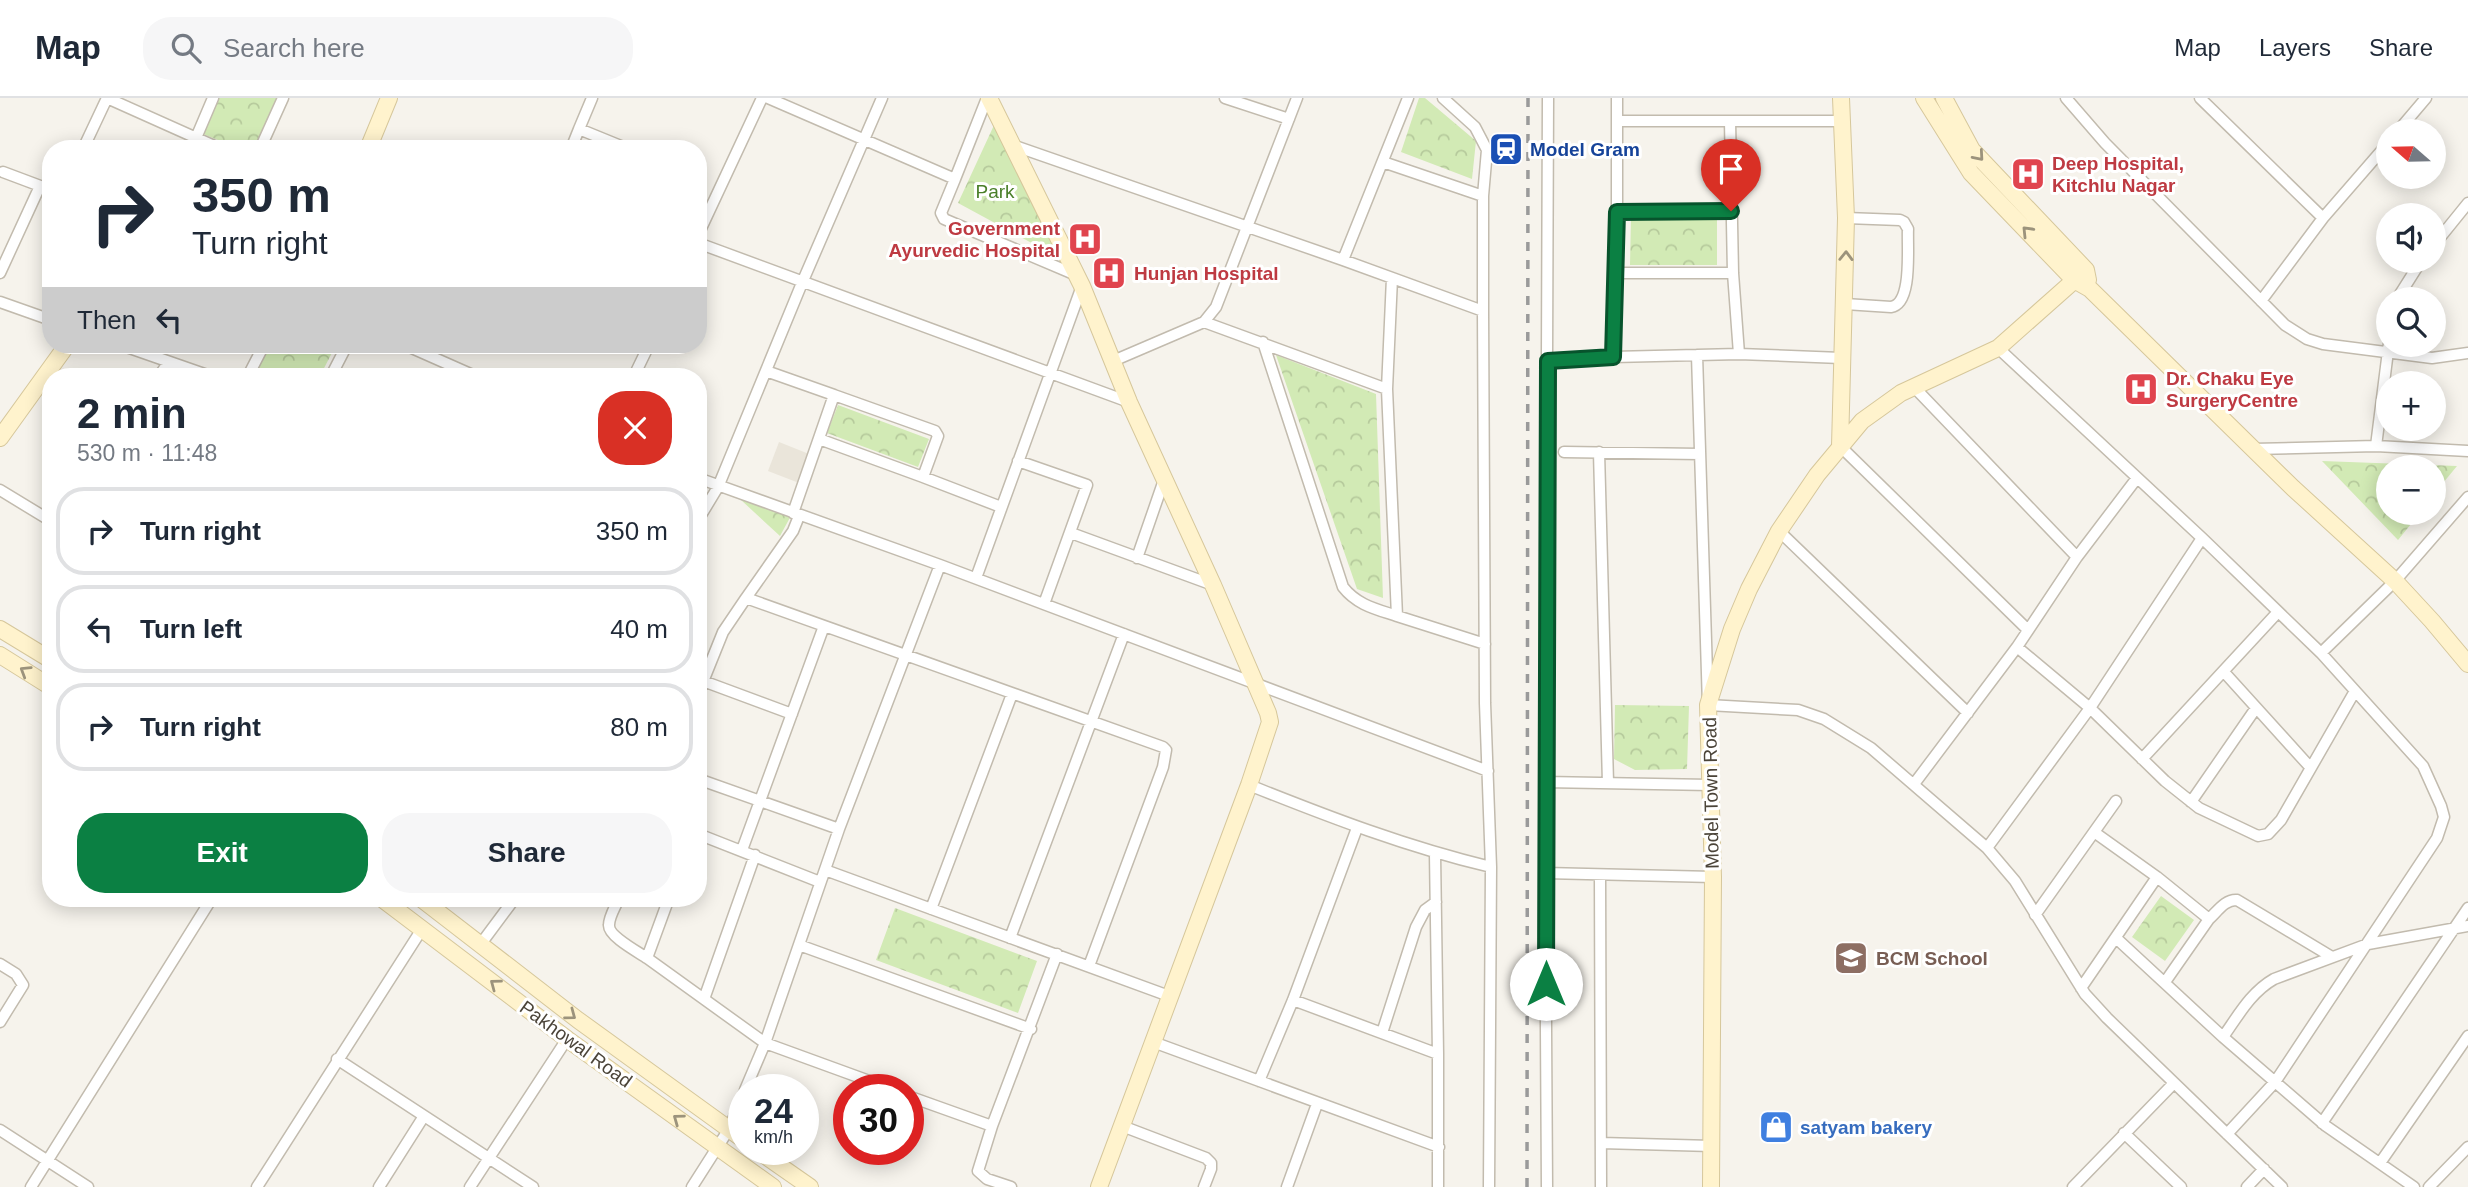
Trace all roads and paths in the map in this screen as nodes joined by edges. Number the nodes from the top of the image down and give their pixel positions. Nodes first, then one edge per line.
1 (107, 98) edge
2 (213, 98) edge
3 (283, 98) edge
4 (389, 98) edge
5 (592, 98) edge
6 (762, 98) edge
7 (768, 98) edge
8 (882, 98) edge
9 (988, 98) edge
10 (1225, 98) edge
11 (1297, 98) edge
12 (1408, 98) edge
13 (1443, 98) edge
14 (1548, 98) edge
15 (1616, 98) edge
16 (1841, 98) edge
17 (1924, 98) edge
18 (1944, 98) edge
19 (2066, 98) edge
20 (2200, 98) edge
21 (2426, 98) edge
22 (1289, 119) junction
23 (2408, 119) edge
24 (1616, 121) junction
25 (1730, 121) junction
26 (1841, 121) junction
27 (579, 129) junction
28 (196, 138) junction
29 (87, 140) edge
30 (201, 140) edge
31 (264, 140) edge
32 (372, 140) edge
33 (575, 140) edge
34 (606, 140) edge
35 (864, 141) junction
36 (1012, 145) junction
37 (2376, 157) edge
38 (1383, 162) junction
39 (4, 172) dead end
40 (956, 179) junction
41 (42, 187) edge
42 (42, 194) edge
43 (1483, 196) junction
44 (2468, 203) edge
45 (1731, 211) junction
46 (1617, 212) junction
47 (707, 216) edge
48 (1846, 218) junction
49 (2323, 218) junction
50 (1246, 227) junction
51 (2446, 230) edge
52 (707, 246) edge
53 (1343, 260) junction
54 (0, 273) edge
55 (1615, 273) junction
56 (1733, 273) junction
57 (2080, 275) junction
58 (1392, 278) junction
59 (1079, 281) junction
60 (802, 283) junction
61 (2261, 301) junction
62 (0, 302) edge
63 (1845, 304) junction
64 (1483, 311) junction
65 (42, 317) edge
66 (1204, 322) junction
67 (1263, 342) junction
68 (2376, 347) edge
69 (1998, 348) junction
70 (2468, 353) edge
71 (146, 354) edge
72 (425, 354) edge
73 (1739, 354) junction
74 (1697, 355) junction
75 (2446, 356) edge
76 (1613, 357) junction
77 (2387, 357) edge
78 (1840, 358) junction
79 (1113, 361) junction
80 (1548, 361) junction
81 (169, 362) junction
82 (165, 368) edge
83 (187, 368) edge
84 (457, 368) edge
85 (766, 371) junction
86 (1050, 372) junction
87 (42, 380) edge
88 (1914, 387) junction
89 (1387, 389) junction
90 (834, 395) junction
91 (1129, 402) junction
92 (0, 438) edge
93 (819, 439) junction
94 (1840, 446) junction
95 (2376, 446) junction
96 (2253, 449) junction
97 (2468, 451) edge
98 (1564, 452) dead end
99 (1599, 452) junction
100 (1700, 454) junction
101 (1018, 461) junction
102 (923, 477) junction
103 (2137, 478) junction
104 (1164, 480) junction
105 (707, 482) edge
106 (718, 487) junction
107 (0, 490) edge
108 (2468, 497) edge
109 (707, 505) edge
110 (1001, 507) junction
111 (796, 514) junction
112 (42, 516) edge
113 (1779, 531) junction
114 (1071, 533) junction
115 (2202, 538) junction
116 (2077, 557) junction
117 (1137, 558) junction
118 (940, 565) junction
119 (976, 578) junction
120 (2395, 581) junction
121 (1213, 585) junction
122 (746, 598) junction
123 (1045, 604) junction
124 (2278, 612) junction
125 (1397, 616) junction
126 (824, 626) junction
127 (0, 629) edge
128 (2028, 630) junction
129 (1124, 634) junction
130 (1485, 645) junction
131 (2017, 647) junction
132 (2321, 653) junction
133 (0, 655) edge
134 (42, 655) edge
135 (905, 656) junction
136 (2468, 664) edge
137 (707, 671) edge
138 (2224, 672) junction
139 (42, 681) edge
140 (707, 682) edge
141 (1255, 682) junction
142 (2355, 691) junction
143 (1012, 694) junction
144 (1708, 705) junction
145 (2090, 708) junction
146 (2256, 708) junction
147 (1968, 713) junction
148 (792, 714) junction
149 (1093, 722) junction
150 (2142, 759) junction
151 (2310, 767) junction
152 (1488, 771) junction
153 (707, 782) edge
154 (1545, 782) junction
155 (1608, 783) junction
156 (1914, 784) junction
157 (1249, 785) junction
158 (1710, 785) junction
159 (760, 801) junction
160 (2116, 801) dead end
161 (2191, 802) junction
162 (1357, 828) junction
163 (839, 829) junction
164 (2094, 832) junction
165 (707, 837) edge
166 (1987, 848) junction
167 (742, 850) junction
168 (1434, 854) junction
169 (755, 855) junction
170 (1491, 867) junction
171 (825, 870) junction
172 (1545, 873) junction
173 (1600, 875) junction
174 (1713, 877) junction
175 (2157, 877) junction
176 (820, 882) junction
177 (1436, 902) junction
178 (206, 907) edge
179 (393, 907) edge
180 (431, 907) edge
181 (508, 907) edge
182 (616, 907) edge
183 (666, 907) edge
184 (2468, 908) edge
185 (931, 909) junction
186 (2035, 915) junction
187 (2209, 919) junction
188 (2468, 926) edge
189 (2455, 927) junction
190 (422, 929) junction
191 (1010, 938) junction
192 (2116, 938) junction
193 (2368, 944) junction
194 (480, 945) junction
195 (799, 945) junction
196 (1057, 954) junction
197 (2332, 957) junction
198 (647, 958) junction
199 (0, 964) edge
200 (1089, 967) junction
201 (2165, 982) junction
202 (2081, 988) junction
203 (1169, 996) junction
204 (704, 999) junction
205 (1293, 1000) junction
206 (0, 1022) edge
207 (1031, 1029) junction
208 (1381, 1033) junction
209 (2468, 1036) edge
210 (2223, 1037) junction
211 (567, 1039) junction
212 (1153, 1042) junction
213 (765, 1043) junction
214 (1438, 1054) junction
215 (337, 1059) junction
216 (752, 1074) edge
217 (850, 1074) edge
218 (1259, 1081) junction
219 (2275, 1082) junction
220 (2174, 1083) junction
221 (924, 1102) edge
222 (1317, 1104) junction
223 (424, 1116) junction
224 (2322, 1123) junction
225 (992, 1126) junction
226 (1122, 1126) junction
227 (728, 1128) edge
228 (0, 1130) edge
229 (728, 1131) edge
230 (2124, 1133) junction
231 (2227, 1134) junction
232 (1601, 1143) junction
233 (1712, 1146) junction
234 (1439, 1147) junction
235 (2468, 1147) edge
236 (718, 1148) junction
237 (488, 1158) junction
238 (49, 1161) junction
239 (2380, 1163) junction
240 (778, 1165) edge
241 (2264, 1169) junction
242 (2171, 1177) junction
243 (259, 1186) edge
244 (31, 1187) edge
245 (88, 1187) edge
246 (379, 1187) edge
247 (470, 1187) edge
248 (533, 1187) edge
249 (692, 1187) edge
250 (773, 1187) edge
251 (810, 1187) edge
252 (1011, 1187) edge
253 (1099, 1187) edge
254 (1204, 1187) edge
255 (1287, 1187) edge
256 (1438, 1187) edge
257 (1489, 1187) edge
258 (1547, 1187) edge
259 (1601, 1187) edge
260 (1711, 1187) edge
261 (2073, 1187) edge
262 (2161, 1187) edge
263 (2181, 1187) edge
264 (2247, 1187) edge
265 (2282, 1187) edge
266 (2414, 1187) edge
267 (2430, 1187) edge

1 - 28 street
1 - 29 street
2 - 28 street
3 - 31 street
4 - 32 street
5 - 27 street
6 - 47 street
7 - 35 street
8 - 35 street
9 - 36 street
9 - 40 street
10 - 22 street
11 - 22 street
12 - 38 street
13 - 43 street
14 - 80 street
15 - 24 street
16 - 26 street
57 -> 17 street
18 -> 57 street
19 - 61 street
20 - 49 street
21 - 23 street
22 - 50 street
24 - 25 street
24 - 46 street
25 - 26 street
25 - 45 street
26 - 48 street
27 - 33 street
27 - 34 street
28 - 30 street
35 - 40 street
35 - 60 street
36 - 50 street
36 - 59 street
37 - 49 street
38 - 43 street
38 - 53 street
39 - 41 street
40 - 59 street
42 - 54 street
43 - 64 street
44 - 51 street
45 - 46 street
45 - 56 street
46 - 55 street
63 -> 48 street
48 - 63 street
49 - 61 street
50 - 53 street
50 - 66 street
52 - 60 street
53 - 58 street
55 - 56 street
55 - 76 street
56 - 73 street
57 - 69 street, Model Town Road
57 - 96 street
58 - 64 street
58 - 89 street
59 - 79 street
59 - 86 street
60 - 85 street
60 - 86 street
61 - 68 street
62 - 65 street
63 - 78 street
64 - 130 street
66 - 67 street
66 - 79 street
67 - 89 street
67 - 125 street
69 - 88 street, Model Town Road
69 - 103 street
70 - 75 street
71 - 81 street
72 - 84 street
73 - 74 street
73 - 78 street
74 - 76 street
74 - 100 street
76 - 80 street
77 - 95 street
78 - 94 street
79 - 91 street
80 - 154 street
81 - 82 street
81 - 83 street
85 - 90 street
85 - 106 street
86 - 91 street
86 - 101 street
87 - 92 street
88 - 94 street, Model Town Road
88 - 116 street
89 - 125 street
90 - 93 street
90 - 102 street
91 - 104 street
93 - 102 street
93 - 111 street
94 - 113 street, Model Town Road
94 - 128 street
95 - 96 street
95 - 97 street
96 - 120 street
98 - 99 street
99 - 100 street
99 - 155 street
100 - 144 street
101 - 110 street
101 - 114 street
102 - 110 street
103 - 115 street
103 - 116 street
104 - 117 street
104 - 121 street
105 - 106 street
106 - 109 street
106 - 111 street
107 - 112 street
108 - 120 street
110 - 119 street
111 - 118 street
111 - 122 street
113 - 144 street, Model Town Road
113 - 147 street
114 - 117 street
114 - 123 street
115 - 124 street
115 - 145 street
116 - 128 street
117 - 121 street
118 - 119 street
118 - 135 street
119 - 123 street
120 - 132 street
120 - 136 street
121 - 141 street
122 - 126 street
122 - 137 street
123 - 129 street
124 - 132 street
124 - 138 street
125 - 130 street
126 - 135 street
126 - 148 street
127 - 134 street
128 - 131 street
129 - 141 street
129 - 149 street
130 - 152 street
131 - 145 street
131 - 147 street
132 - 142 street
139 -> 133 street
135 - 143 street
135 - 163 street
138 - 146 street
138 - 150 street
140 - 148 street
141 - 152 street
141 - 157 street
142 - 151 street
142 - 193 street
143 - 149 street
143 - 185 street
144 - 156 street
144 - 158 street, Model Town Road
145 - 150 street
145 - 166 street
146 - 151 street
146 - 161 street
147 - 156 street
148 - 159 street
149 - 191 street
149 - 200 street
150 - 161 street
151 - 161 street
152 - 170 street
153 - 159 street
154 - 155 street
154 - 172 street
155 - 158 street
156 - 166 street
157 - 162 street
157 - 203 street
158 - 174 street, Model Town Road
159 - 163 street
159 - 167 street
160 - 164 street
162 - 168 street
162 - 205 street
163 - 171 street
164 - 175 street
164 - 186 street
165 - 167 street
166 - 186 street
167 - 169 street
168 - 170 street
168 - 177 street
169 - 176 street
169 - 204 street
170 - 257 street
171 - 176 street
171 - 185 street
172 - 173 street
172 - 258 street
173 - 174 street
173 - 232 street
174 - 233 street, Model Town Road
175 - 187 street
175 - 192 street
176 - 195 street
177 - 208 street
177 - 214 street
178 - 238 street
179 - 190 street, Pakhowal Road
180 - 194 street, Pakhowal Road
181 - 194 street
182 - 198 street
183 - 198 street
184 - 189 street
185 - 191 street
186 - 202 street
187 - 197 street
187 - 201 street
188 - 189 street
189 - 193 street
189 - 224 street
211 -> 190 street, Pakhowal Road
190 - 215 street
191 - 196 street
192 - 201 street
192 - 202 street
193 - 197 street
193 - 219 street
194 -> 227 street, Pakhowal Road
195 - 207 street
195 - 213 street
196 - 200 street
196 - 207 street
197 - 210 street
198 - 204 street
199 - 206 street
200 - 203 street
201 - 210 street
202 - 220 street
203 - 212 street
204 - 213 street
205 - 208 street
205 - 218 street
207 - 225 street
208 - 214 street
209 - 239 street
210 - 219 street
236 -> 211 street, Pakhowal Road
211 - 237 street
212 - 218 street
212 - 226 street
213 - 216 street
213 - 217 street
214 - 234 street
215 - 223 street
215 - 243 street
218 - 222 street
219 - 224 street
219 - 231 street
220 - 230 street
220 - 231 street
221 - 225 street
222 - 234 street
222 - 255 street
223 - 237 street
223 - 246 street
224 - 239 street
225 - 252 street
226 - 253 street
226 - 254 street
228 - 238 street
229 - 236 street
230 - 242 street
230 - 261 street
231 - 241 street
232 - 233 street
232 - 259 street
233 - 260 street, Model Town Road
234 - 256 street
235 - 267 street
236 - 249 street
236 - 250 street, Pakhowal Road
237 - 247 street
237 - 248 street
238 - 244 street
238 - 245 street
239 - 266 street
240 - 251 street
241 - 264 street
241 - 265 street
242 - 262 street
242 - 263 street

